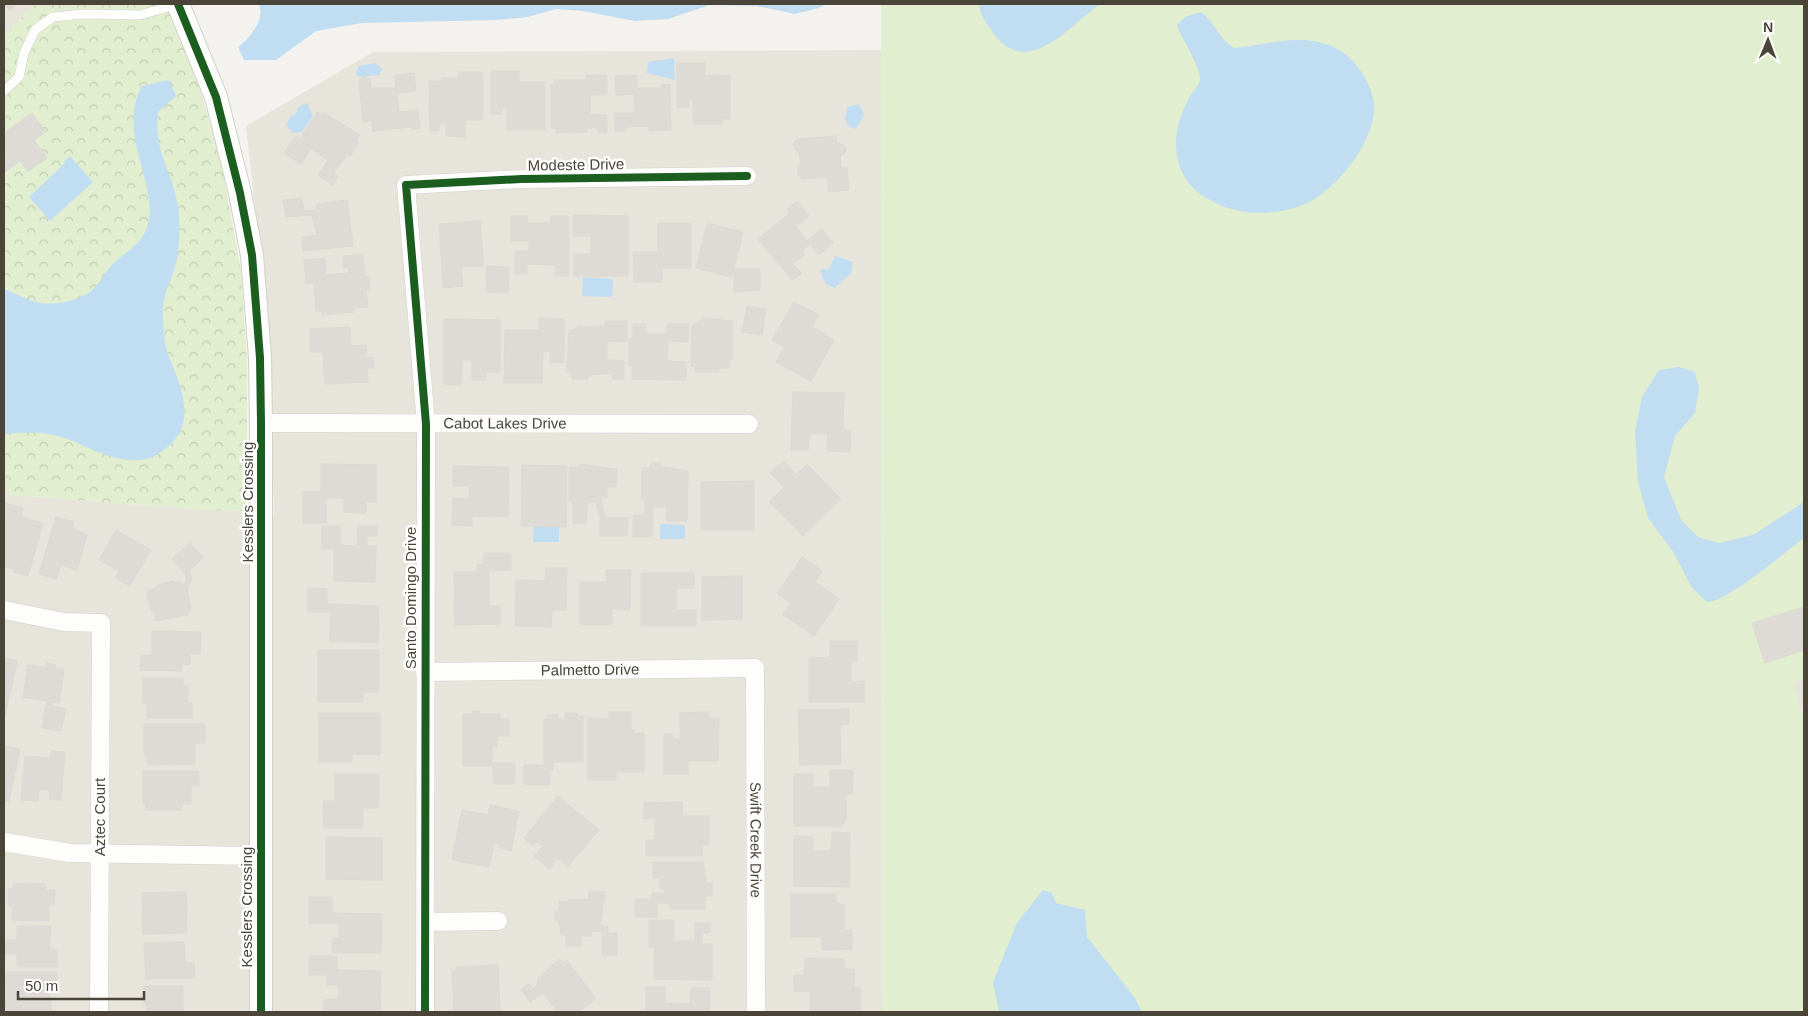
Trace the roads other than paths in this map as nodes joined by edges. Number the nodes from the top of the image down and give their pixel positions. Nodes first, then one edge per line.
1 (178, 4) edge
2 (4, 91) edge
3 (747, 176) dead end
4 (406, 185) joint
5 (261, 424) junction
6 (426, 424) junction
7 (749, 424) dead end
8 (4, 610) edge
9 (755, 668) joint
10 (424, 672) junction
11 (4, 842) edge
12 (100, 853) junction
13 (261, 856) junction
14 (498, 921) dead end
15 (426, 922) junction
16 (99, 1012) edge
17 (260, 1012) edge
18 (425, 1012) edge
19 (756, 1012) edge

1 - 2 lane
1 - 5 street, Kesslers Crossing
3 - 4 street, Modeste Drive
4 - 6 street, Santo Domingo Drive
5 - 6 street, Cabot Lakes Drive
5 - 13 street, Kesslers Crossing
6 - 7 street, Cabot Lakes Drive
6 - 10 street, Santo Domingo Drive
8 - 12 street, Aztec Court
9 - 10 street, Palmetto Drive
9 - 19 street, Swift Creek Drive
10 - 15 street, Santo Domingo Drive
11 - 12 street
12 - 13 street
12 - 16 street, Aztec Court
13 - 17 street, Kesslers Crossing
14 - 15 street
15 - 18 street, Santo Domingo Drive

